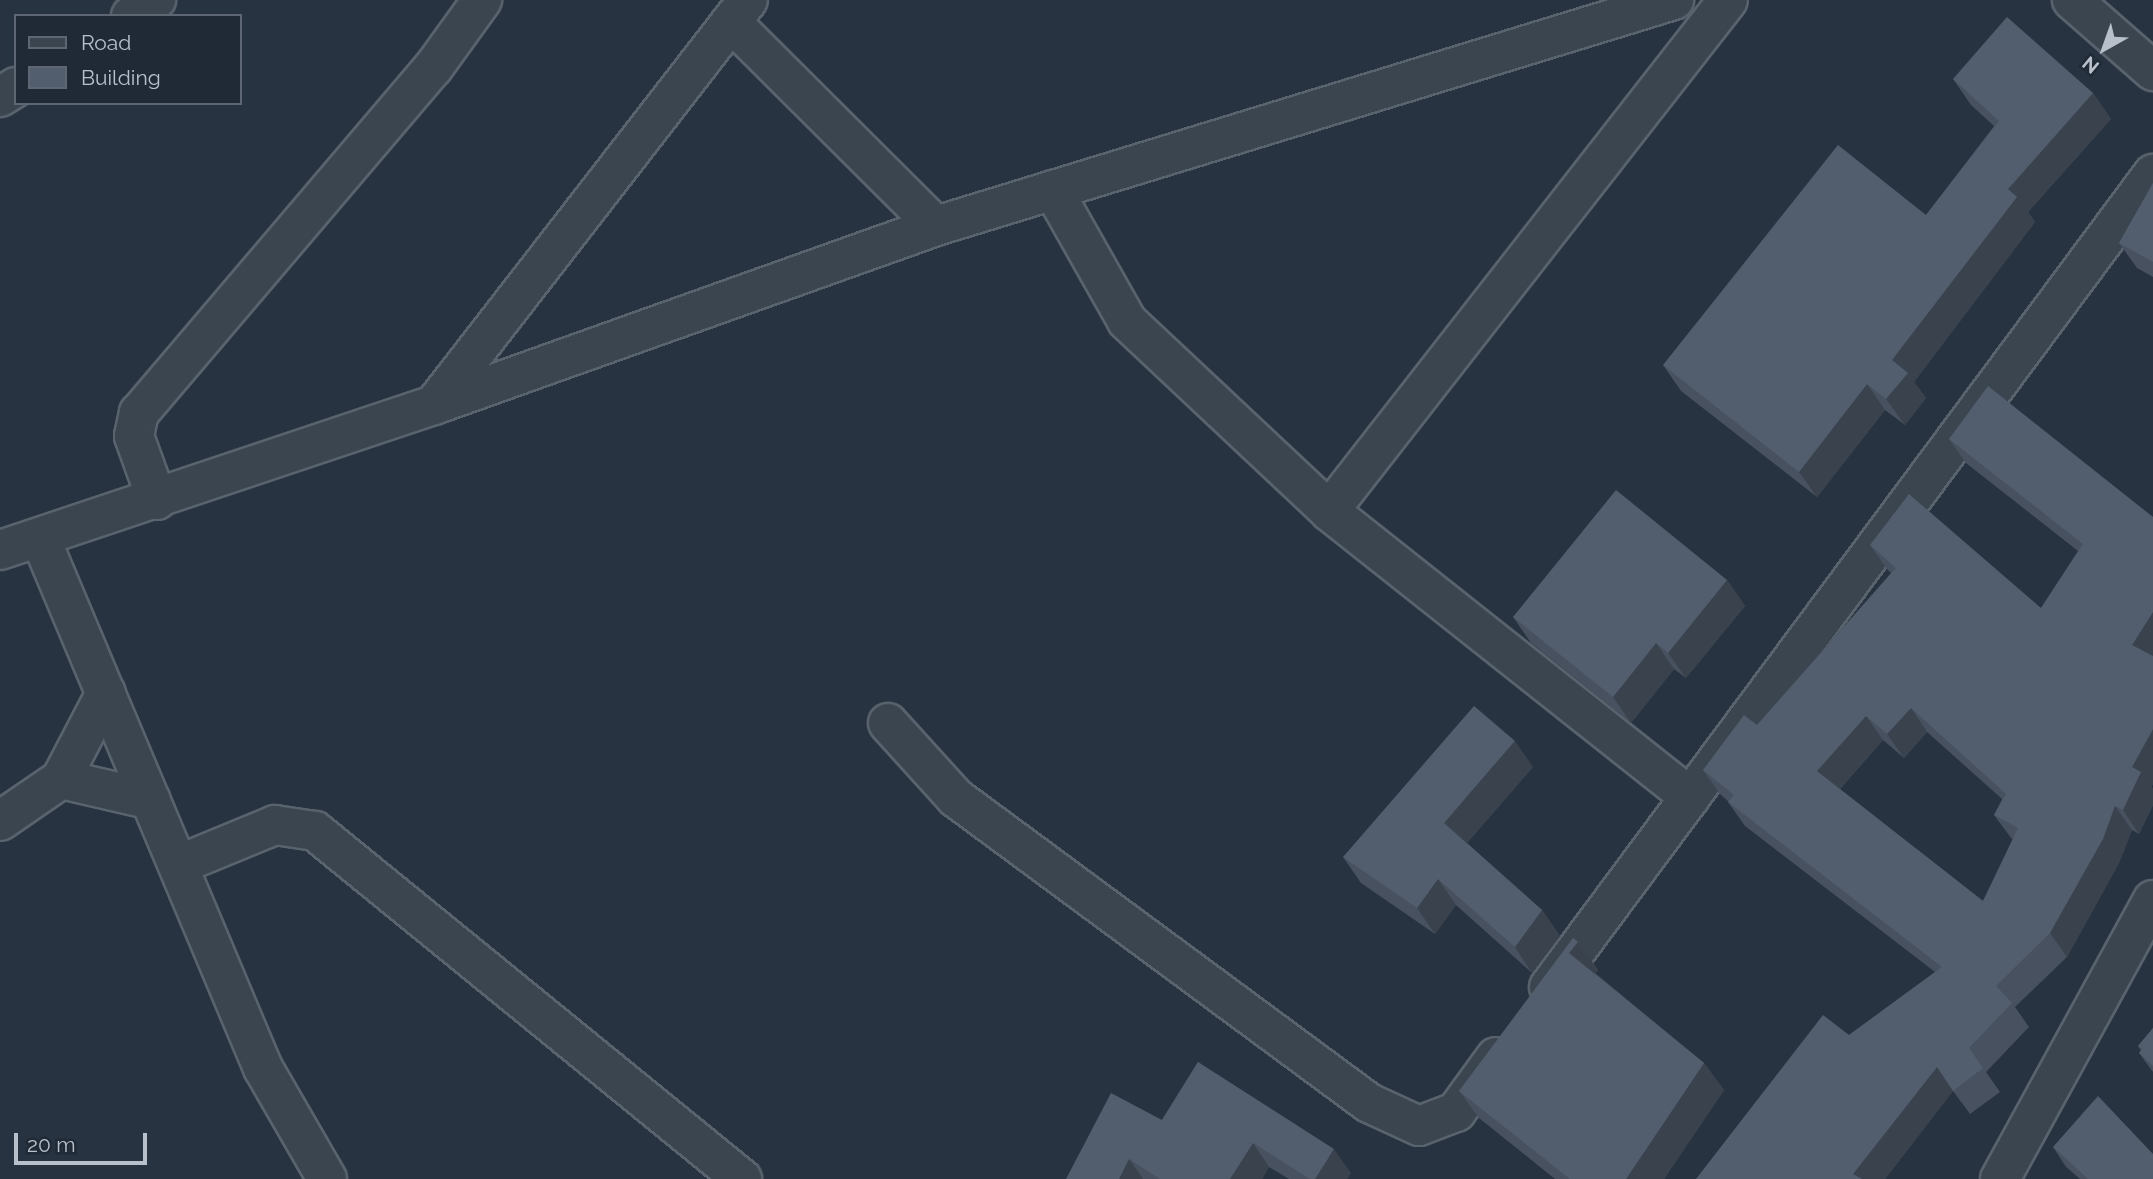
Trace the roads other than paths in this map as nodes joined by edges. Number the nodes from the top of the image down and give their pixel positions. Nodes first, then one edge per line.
1 (156, 0) edge
2 (482, 0) edge
3 (1674, 0) edge
4 (1728, 0) edge
5 (2073, 0) edge
6 (740, 11) edge
7 (134, 14) edge
8 (2153, 71) edge
9 (2153, 174) edge
10 (1053, 190) junction
11 (936, 226) junction
12 (434, 405) junction
13 (157, 500) junction
14 (1329, 512) junction
15 (41, 540) junction
16 (0, 550) edge
17 (106, 693) junction
18 (888, 723) dead end
19 (61, 779) junction
20 (1690, 797) junction
21 (151, 800) junction
22 (0, 821) edge
23 (178, 865) junction
24 (2153, 900) edge
25 (327, 1179) edge
26 (742, 1179) edge
27 (2000, 1179) edge

1 - 7 street
2 - 13 street
3 - 10 street
4 - 14 street
5 - 8 street
6 - 11 street
6 - 12 street
9 - 20 street
10 - 11 street
10 - 14 street
11 - 12 street
12 - 13 street
13 - 15 street
14 - 20 street
15 - 16 street
15 - 17 street
17 - 19 street
17 - 21 street
18 - 20 street
19 - 21 street
19 - 22 street
21 - 23 street
23 - 25 street
23 - 26 street
24 - 27 street

